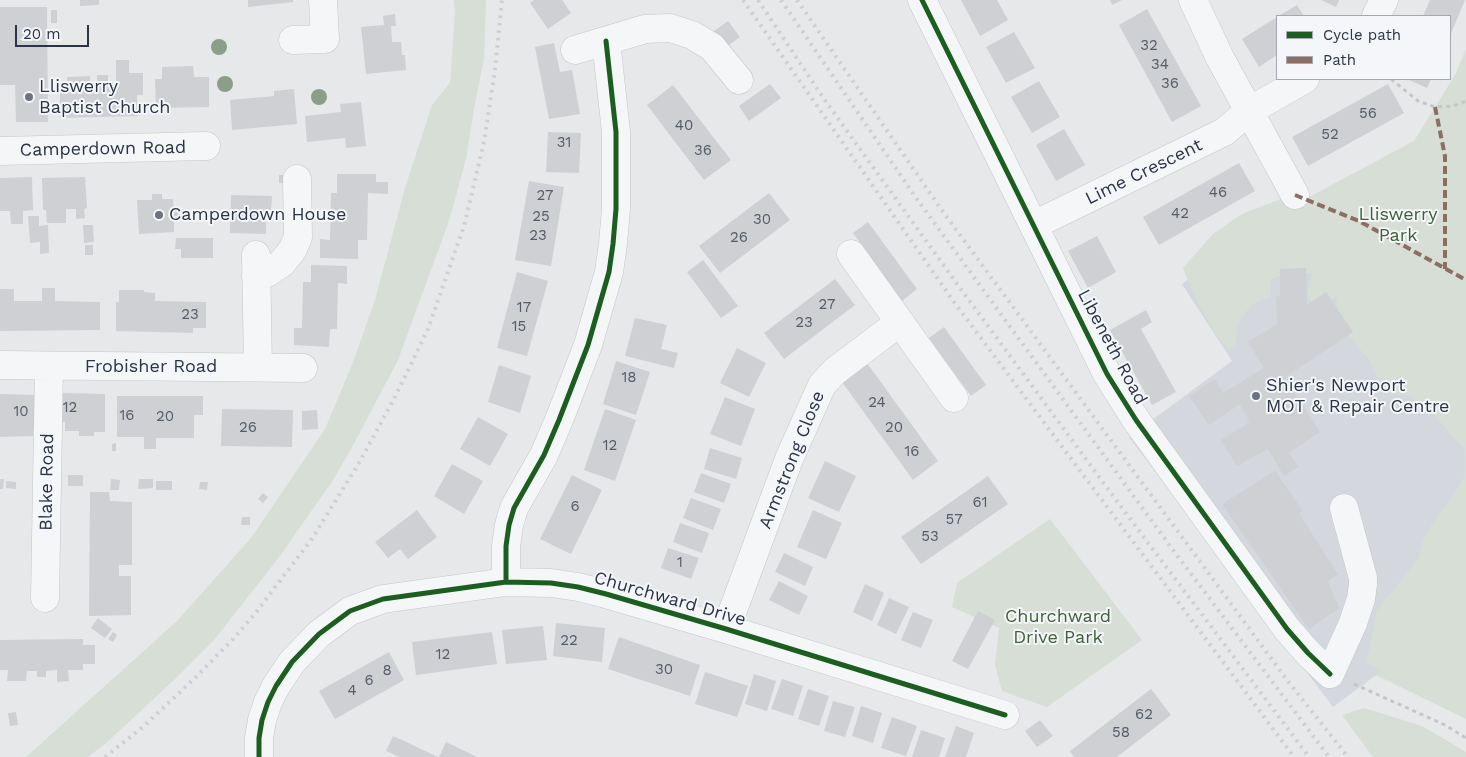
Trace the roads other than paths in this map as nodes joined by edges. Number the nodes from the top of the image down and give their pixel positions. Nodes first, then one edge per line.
1 (323, 0) edge
2 (922, 0) edge
3 (1193, 0) edge
4 (1384, 0) edge
5 (1376, 15) edge
6 (293, 40) dead end
7 (606, 42) junction
8 (575, 50) dead end
9 (739, 80) dead end
10 (1303, 80) edge
11 (1249, 111) junction
12 (206, 146) dead end
13 (0, 151) edge
14 (297, 179) dead end
15 (1295, 195) dead end
16 (1034, 225) junction
17 (851, 254) dead end
18 (900, 322) junction
19 (0, 365) edge
20 (49, 366) junction
21 (258, 367) junction
22 (302, 368) dead end
23 (954, 398) dead end
24 (1344, 508) dead end
25 (506, 582) junction
26 (45, 598) dead end
27 (726, 628) junction
28 (1006, 715) dead end
29 (259, 757) edge

1 - 6 street
2 - 16 street, Libeneth Road
3 - 11 street
4 - 5 street
7 - 8 street
7 - 9 street
7 - 25 street
10 - 11 street, Lime Crescent
11 - 15 street
11 - 16 street, Lime Crescent
12 - 13 street, Camperdown Road
14 - 21 street
16 - 24 street, Libeneth Road
17 - 18 street
18 - 23 street
18 - 27 street, Armstrong Close
19 - 20 street, Frobisher Road
20 - 21 street, Frobisher Road
20 - 26 street, Blake Road
21 - 22 street, Frobisher Road
25 - 27 street, Churchward Drive
25 - 29 street, Churchward Drive
27 - 28 street, Churchward Drive

